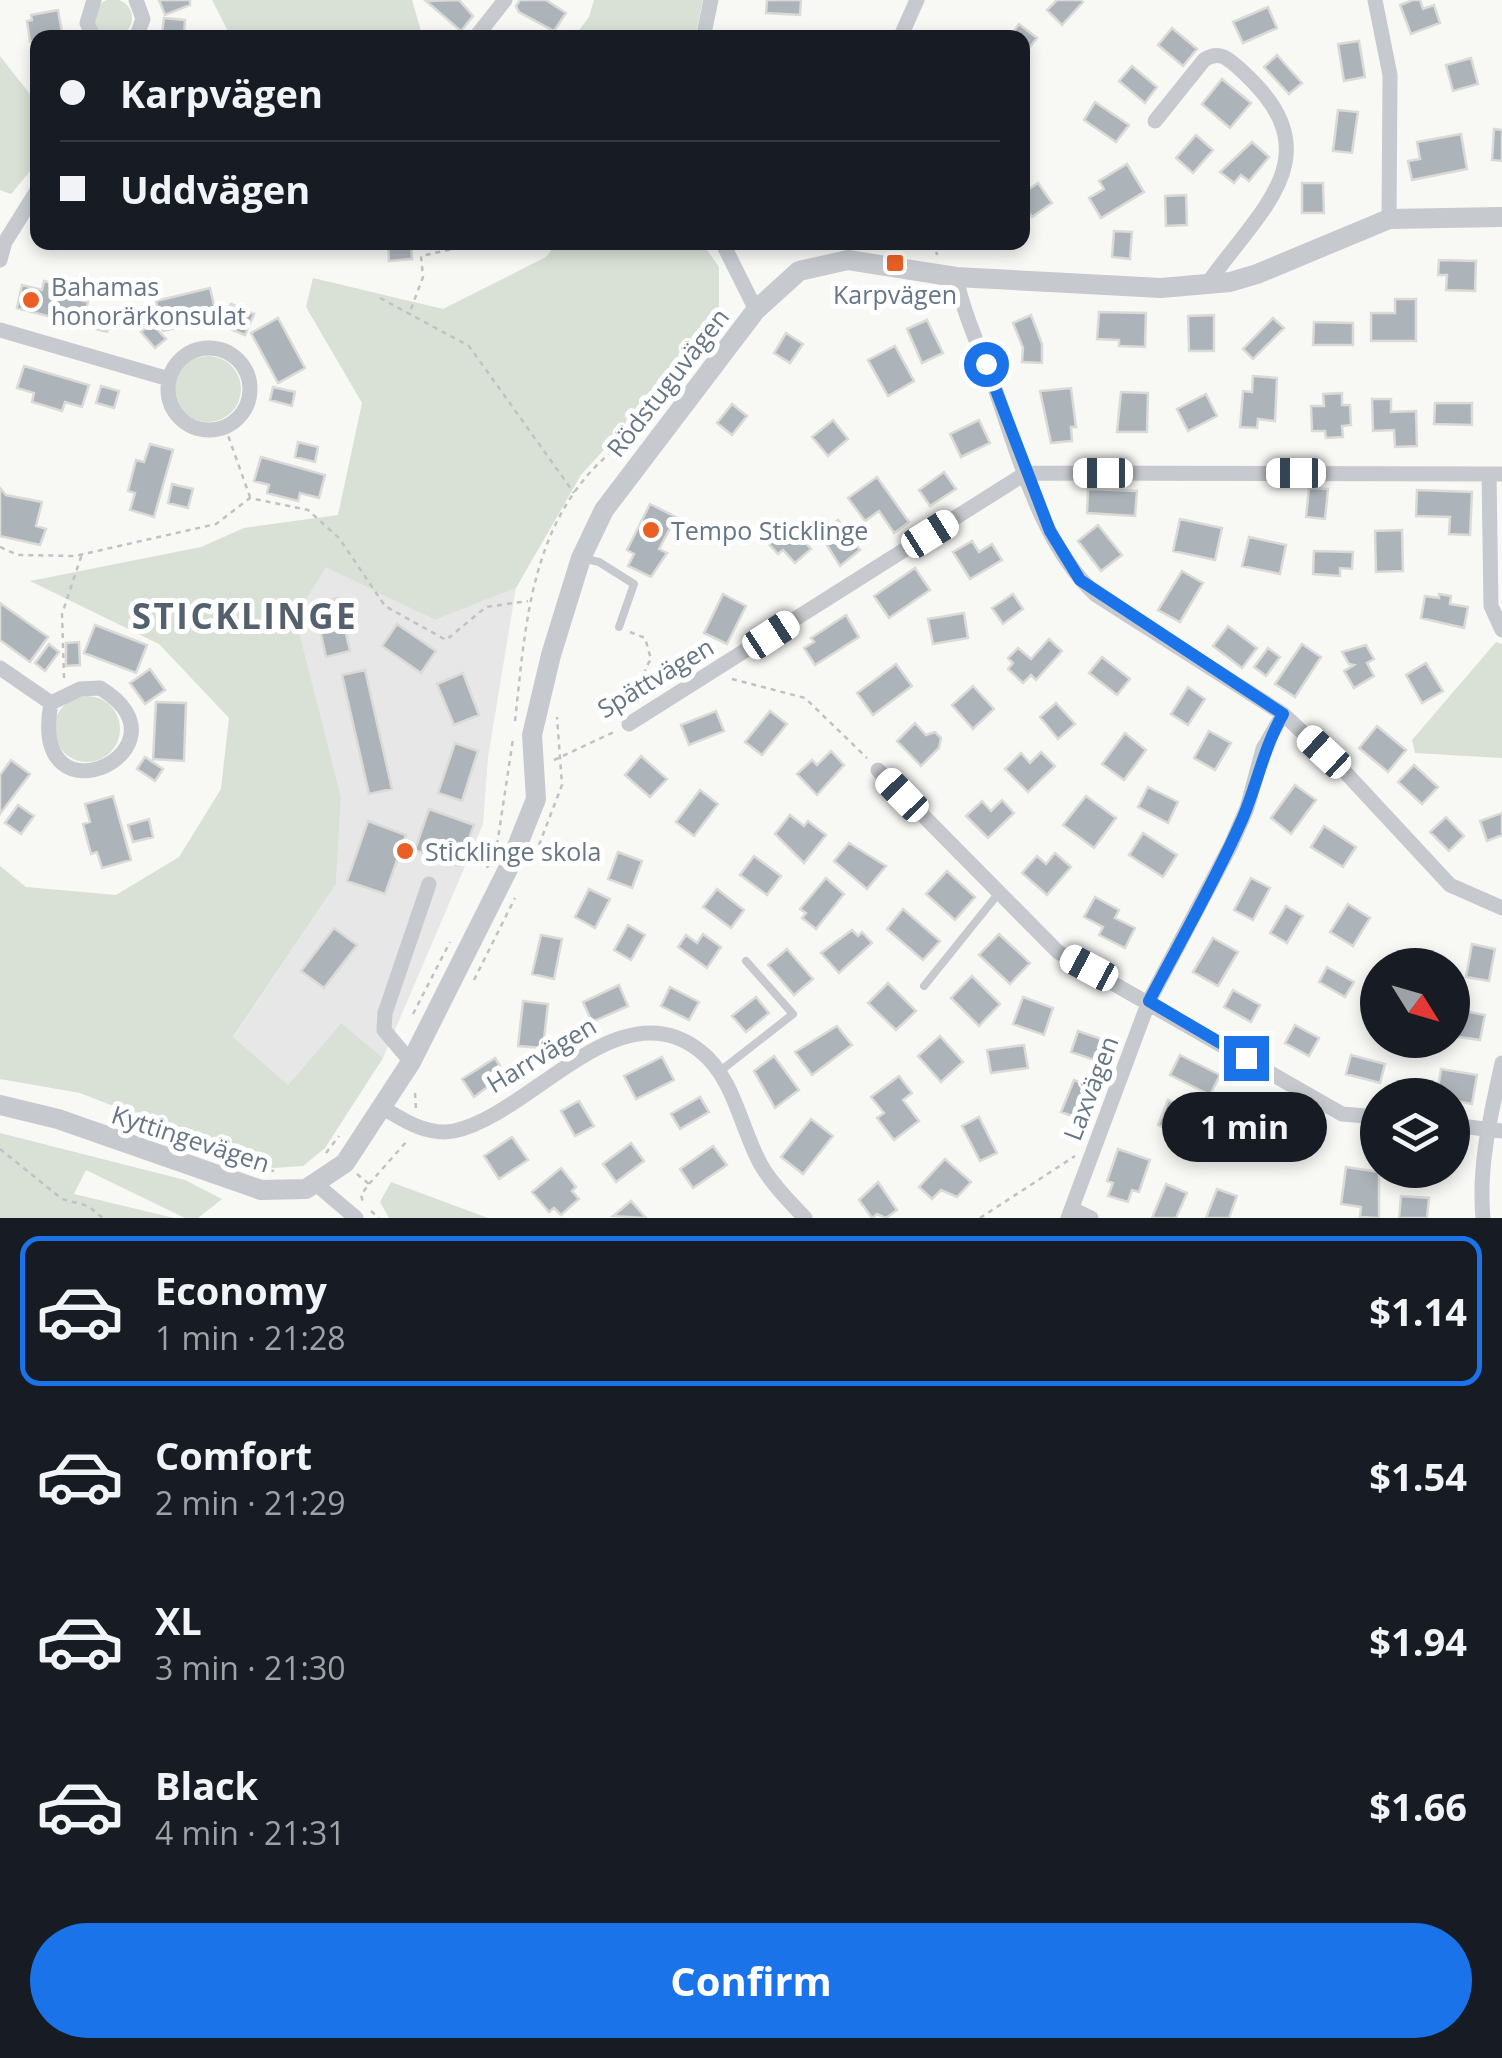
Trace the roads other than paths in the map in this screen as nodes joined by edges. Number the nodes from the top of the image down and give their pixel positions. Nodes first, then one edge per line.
1 (94, 0) edge
2 (136, 0) edge
3 (505, 0) edge
4 (711, 0) edge
5 (917, 0) edge
6 (1375, 0) edge
7 (90, 30) edge
8 (139, 30) edge
9 (481, 30) edge
10 (705, 30) edge
11 (904, 30) edge
12 (1155, 121) dead end
13 (30, 202) edge
14 (1502, 217) edge
15 (1390, 219) junction
16 (726, 250) edge
17 (0, 260) edge
18 (956, 277) junction
19 (1207, 284) junction
20 (756, 310) junction
21 (0, 330) edge
22 (169, 378) junction
23 (1026, 473) junction
24 (1495, 474) edge
25 (582, 558) junction
26 (619, 627) road end
27 (1502, 630) edge
28 (0, 668) edge
29 (58, 699) junction
30 (1283, 714) junction
31 (629, 724) road end
32 (878, 770) road end
33 (429, 884) dead end
34 (998, 894) junction
35 (1502, 908) edge
36 (746, 961) dead end
37 (924, 986) dead end
38 (1149, 1001) junction
39 (411, 1062) junction
40 (1502, 1063) edge
41 (719, 1072) junction
42 (0, 1104) edge
43 (382, 1108) junction
44 (1360, 1116) edge
45 (1470, 1127) edge
46 (1495, 1130) edge
47 (316, 1184) junction
48 (1070, 1214) edge
49 (356, 1218) edge
50 (805, 1218) edge
51 (1091, 1218) edge
52 (1483, 1218) edge

1 - 7 street
2 - 8 street
3 - 9 street
4 - 10 street
5 - 11 street
6 - 15 street
12 - 19 street
13 - 17 street
14 - 15 street, Rödstuguvägen
15 - 19 street, Rödstuguvägen
16 - 20 street
18 - 19 street, Rödstuguvägen
18 - 20 street, Rödstuguvägen
18 - 23 street
20 - 25 street, Rödstuguvägen
21 - 22 street
22 - 22 street
23 - 24 street
23 - 30 street
23 - 31 street, Spättvägen
24 - 27 street
25 - 26 lane
25 - 39 street, Rödstuguvägen
28 - 29 street
29 - 29 street
30 - 35 street
30 - 38 street, Laxvägen
32 - 34 street
33 - 39 street
34 - 37 lane
34 - 38 street
36 - 41 lane
38 - 44 street
38 - 48 street, Laxvägen
39 - 43 street, Rödstuguvägen
40 - 46 street
41 - 43 street, Harrvägen
41 - 50 street, Harrvägen
42 - 47 street, Kyttingevägen
43 - 47 street, Rödstuguvägen
45 - 46 street
46 - 52 street
47 - 49 street
48 - 51 street, Laxvägen

